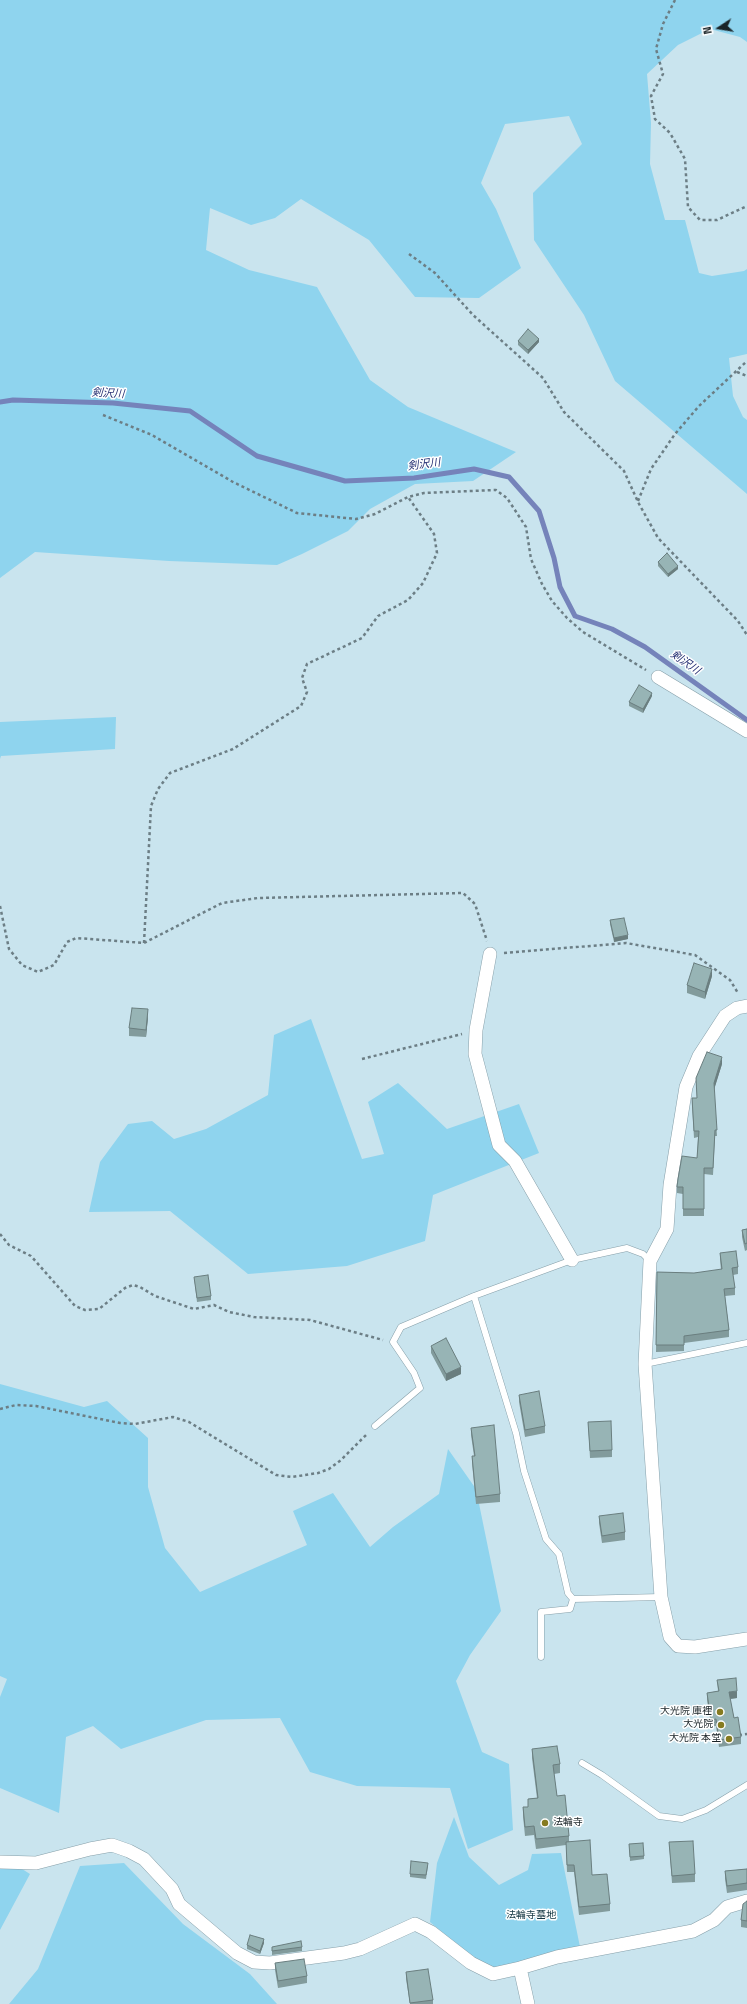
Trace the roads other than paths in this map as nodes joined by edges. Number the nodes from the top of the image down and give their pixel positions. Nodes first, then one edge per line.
1 (658, 677) road end
2 (747, 731) edge
3 (490, 954) road end
4 (746, 1006) edge
5 (572, 1260) junction
6 (650, 1261) junction
7 (474, 1296) junction
8 (747, 1344) edge
9 (645, 1364) junction
10 (376, 1426) road end
11 (661, 1597) junction
12 (573, 1599) junction
13 (747, 1638) edge
14 (540, 1657) dead end
15 (582, 1763) dead end
16 (747, 1785) edge
17 (0, 1862) edge
18 (747, 1900) edge
19 (520, 1968) junction
20 (528, 2004) edge

1 - 2 street
3 - 5 street
4 - 6 street
5 - 6 lane
5 - 7 lane
6 - 9 street
7 - 10 lane
7 - 12 lane
8 - 9 lane
9 - 11 street
11 - 12 lane
11 - 13 street
12 - 14 lane
15 - 16 lane
17 - 19 street
18 - 19 street
19 - 20 street

